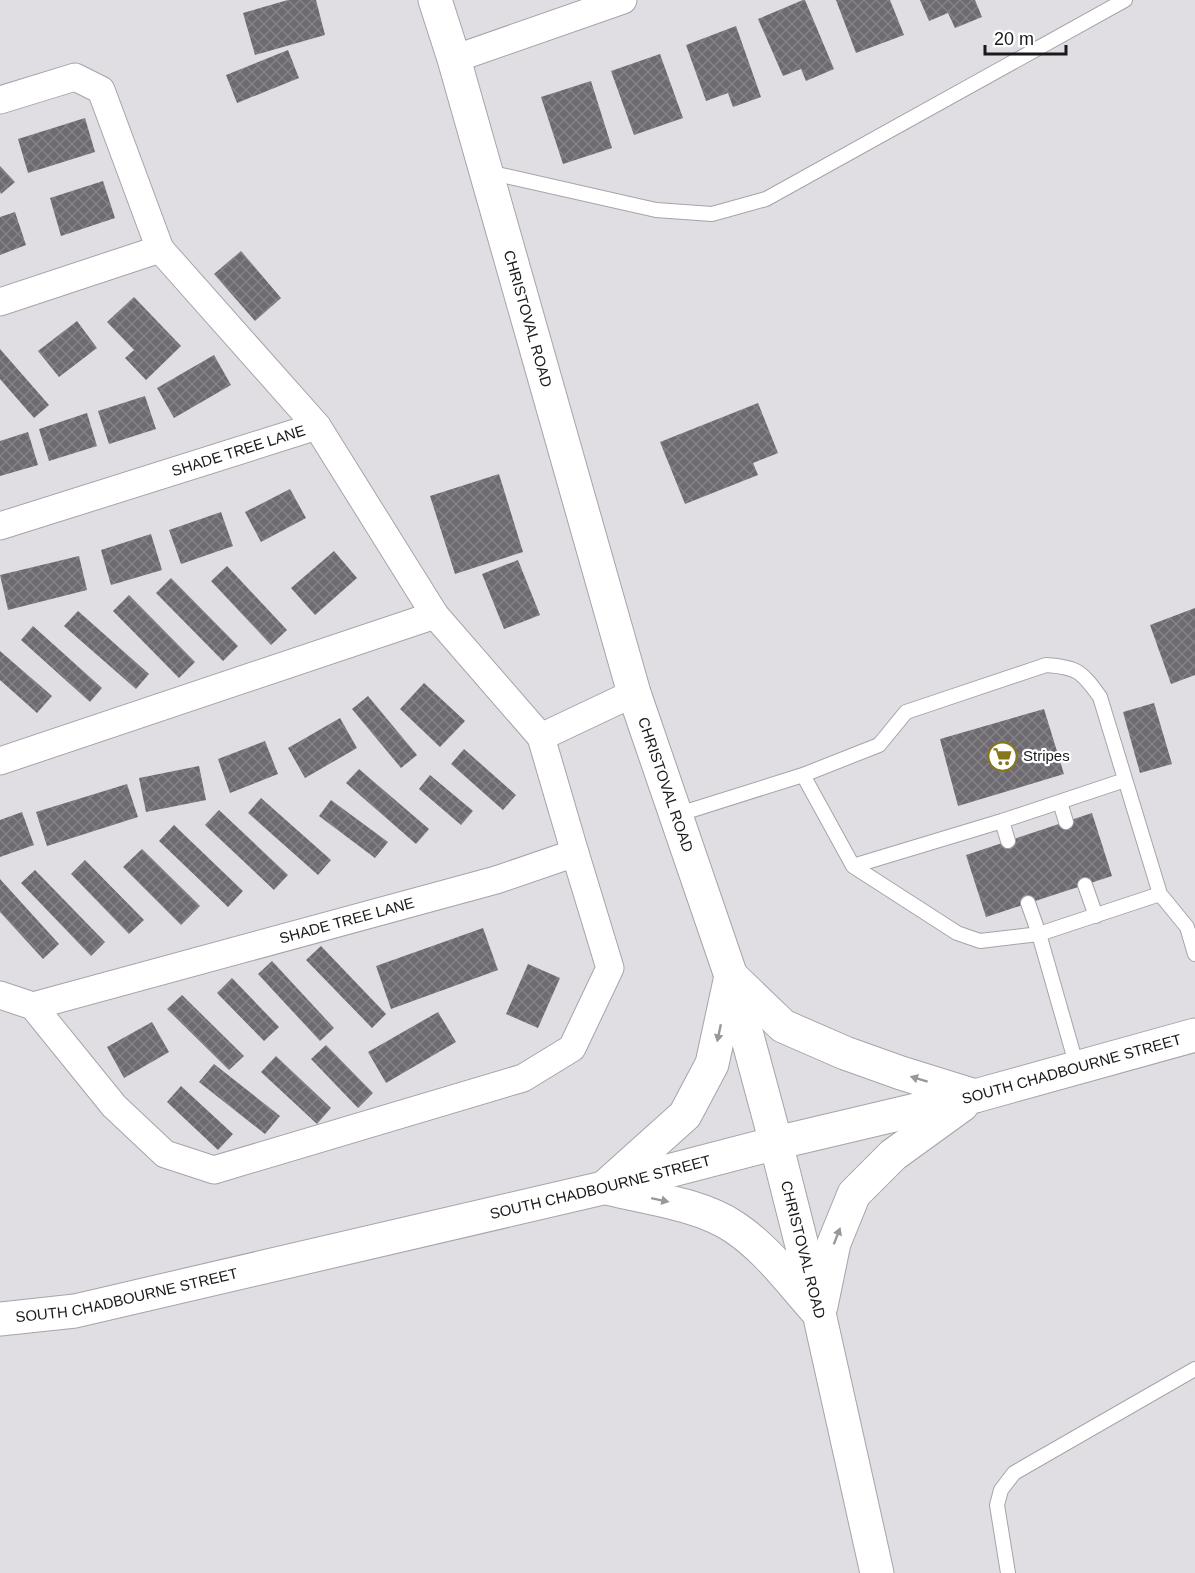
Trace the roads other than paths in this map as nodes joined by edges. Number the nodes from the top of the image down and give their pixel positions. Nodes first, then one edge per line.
1 (435, 0) edge
2 (623, 0) edge
3 (1125, 0) edge
4 (454, 59) junction
5 (0, 100) edge
6 (486, 172) junction
7 (160, 249) junction
8 (0, 302) edge
9 (316, 426) junction
10 (0, 526) edge
11 (435, 615) junction
12 (634, 693) junction
13 (541, 737) junction
14 (0, 761) edge
15 (803, 775) junction
16 (1125, 780) junction
17 (1060, 801) junction
18 (676, 815) junction
19 (1002, 821) junction
20 (1066, 822) dead end
21 (1008, 841) dead end
22 (575, 853) junction
23 (853, 866) junction
24 (1085, 885) dead end
25 (1160, 894) junction
26 (1028, 903) dead end
27 (1096, 916) junction
28 (1039, 934) junction
29 (1195, 954) edge
30 (731, 976) junction
31 (0, 995) edge
32 (33, 1006) junction
33 (1195, 1035) edge
34 (1077, 1067) junction
35 (975, 1096) junction
36 (776, 1143) junction
37 (603, 1188) junction
38 (819, 1314) junction
39 (0, 1319) edge
40 (1195, 1369) edge
41 (877, 1573) edge
42 (1008, 1573) edge

1 - 4 main road, CHRISTOVAL ROAD
2 - 4 street
3 - 6 lane
4 - 6 main road, CHRISTOVAL ROAD
5 - 7 street
6 - 12 main road, CHRISTOVAL ROAD
7 - 8 street
7 - 9 street
9 - 10 street, SHADE TREE LANE
9 - 11 street, SHADE TREE LANE
11 - 13 street, SHADE TREE LANE
11 - 14 street
12 - 13 street
12 - 18 main road, CHRISTOVAL ROAD
13 - 22 street, SHADE TREE LANE
15 - 16 lane
15 - 18 lane
15 - 23 lane
16 - 17 lane
16 - 25 lane
17 - 19 lane
17 - 20 lane
18 - 30 main road, CHRISTOVAL ROAD
19 - 21 lane
19 - 23 lane
22 - 32 street, SHADE TREE LANE
22 - 32 street
23 - 28 lane
24 - 27 lane
25 - 27 lane
25 - 29 lane
26 - 28 lane
27 - 28 lane
28 - 34 lane
35 -> 30 main road
30 - 36 main road, CHRISTOVAL ROAD
30 -> 37 main road
31 - 32 street
33 - 34 main road, SOUTH CHADBOURNE STREET
34 - 35 main road, SOUTH CHADBOURNE STREET
35 - 36 main road, SOUTH CHADBOURNE STREET
38 -> 35 main road
36 - 37 main road, SOUTH CHADBOURNE STREET
36 - 38 main road, CHRISTOVAL ROAD
37 -> 38 main road
37 - 39 main road, SOUTH CHADBOURNE STREET
38 - 41 main road, CHRISTOVAL ROAD
40 - 42 lane

